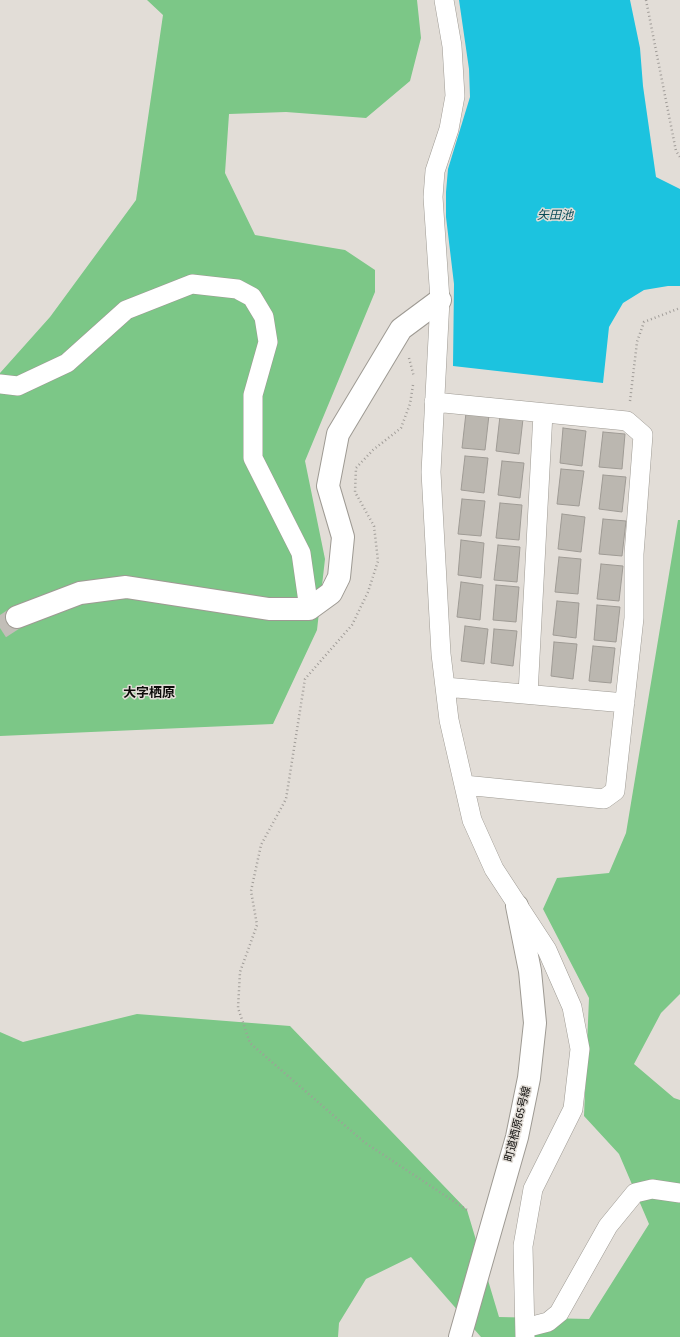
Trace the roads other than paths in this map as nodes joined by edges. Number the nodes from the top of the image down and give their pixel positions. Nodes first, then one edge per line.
1 (444, 0) edge
2 (440, 300) junction
3 (0, 384) edge
4 (434, 402) junction
5 (543, 413) junction
6 (309, 609) junction
7 (17, 617) tunnel mouth
8 (445, 687) junction
9 (528, 694) junction
10 (625, 702) junction
11 (464, 785) junction
12 (516, 906) junction
13 (680, 1193) edge
14 (525, 1332) edge
15 (460, 1337) edge

1 - 2 street
2 - 4 street
2 - 6 street
3 - 6 street
4 - 5 street
4 - 8 street
5 - 9 street
5 - 10 street
6 - 7 street
8 - 9 street
8 - 11 street
9 - 10 street
10 - 11 street
11 - 12 street
12 - 14 street
12 - 15 street, 町道栖原65号線
13 - 14 street

